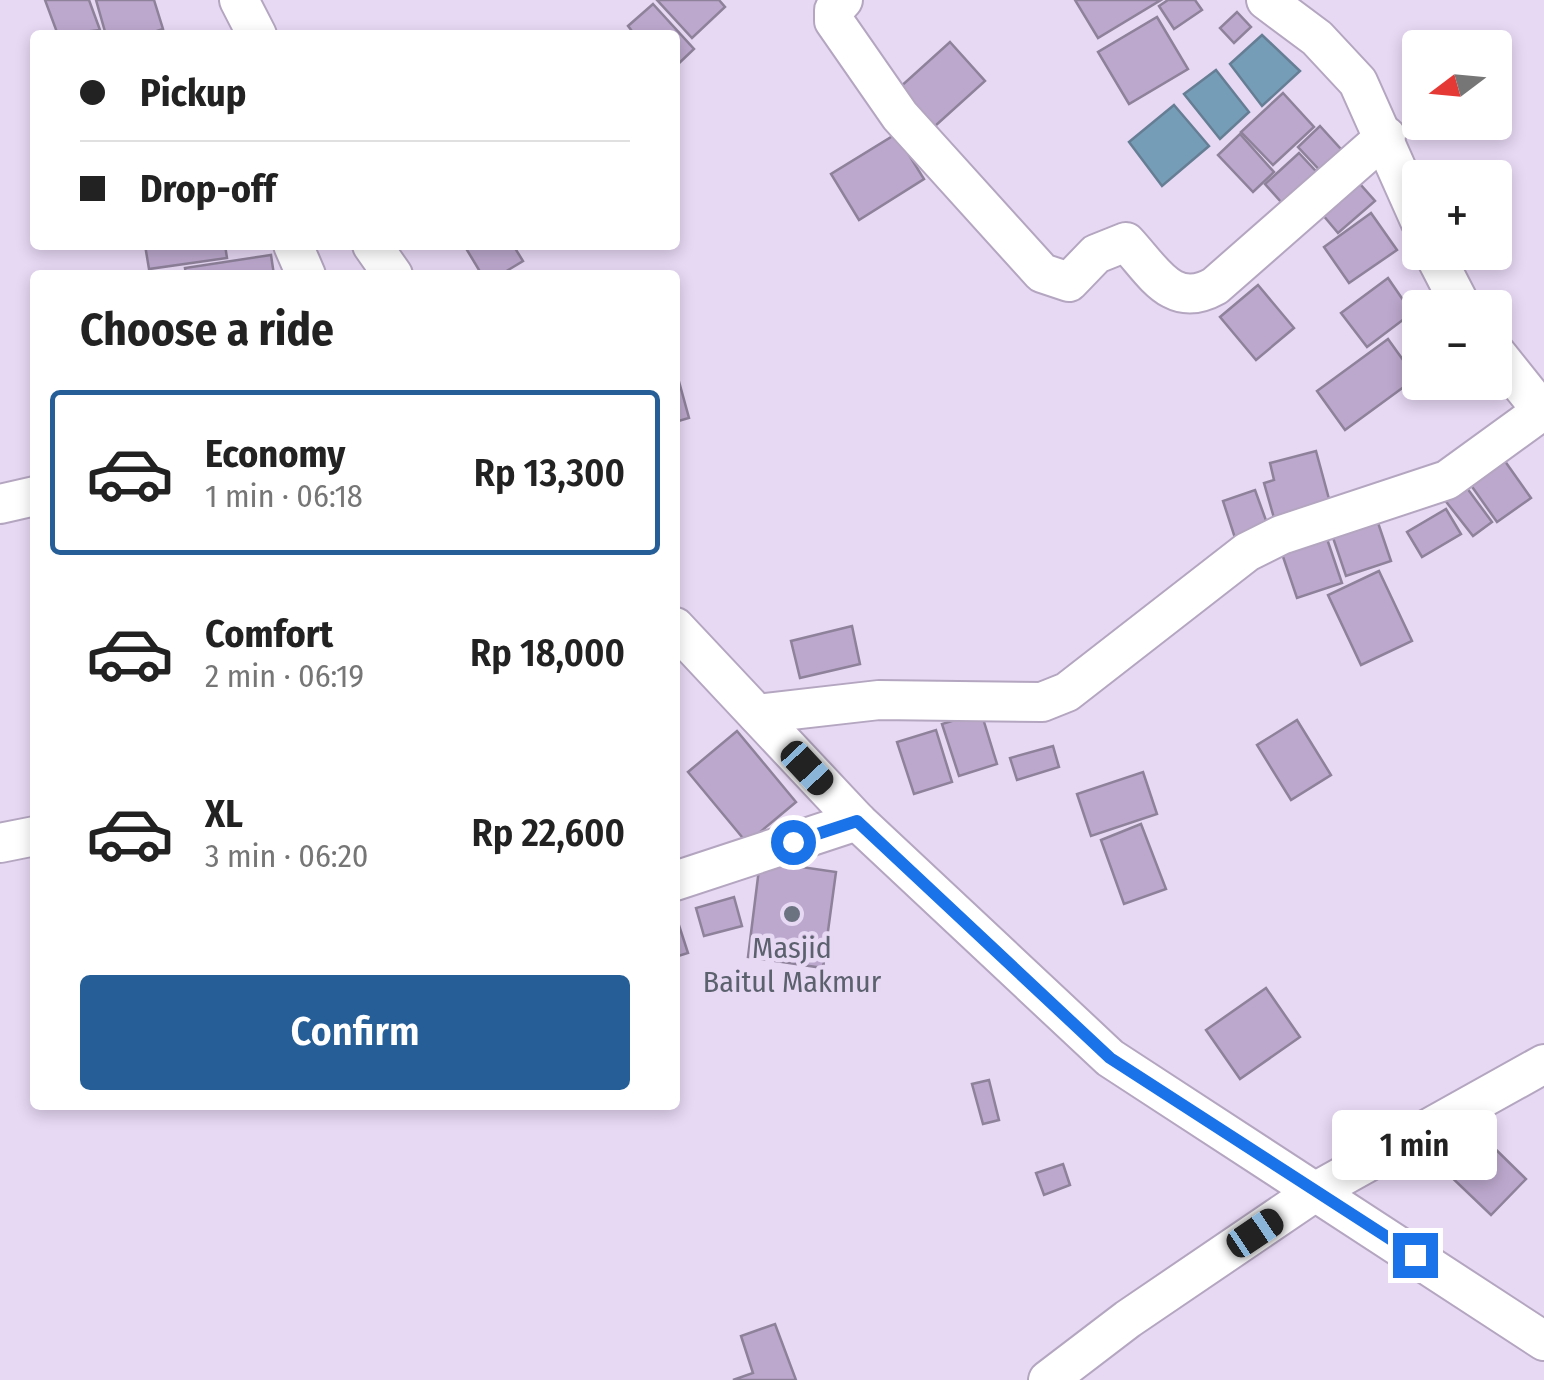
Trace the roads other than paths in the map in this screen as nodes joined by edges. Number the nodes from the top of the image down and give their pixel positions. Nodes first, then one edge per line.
1 (239, 0) edge
2 (843, 0) edge
3 (1266, 0) edge
4 (254, 30) edge
5 (1386, 136) junction
6 (1402, 176) edge
7 (1512, 373) edge
8 (1543, 412) edge
9 (30, 497) edge
10 (0, 504) edge
11 (680, 632) edge
12 (757, 714) junction
13 (857, 821) junction
14 (30, 837) edge
15 (0, 842) edge
16 (680, 878) edge
17 (1544, 1064) edge
18 (1318, 1190) junction
19 (1544, 1341) edge
20 (1048, 1380) edge

1 - 4 street
2 - 5 street
3 - 5 street
5 - 6 street
7 - 8 street
8 - 12 street
9 - 10 street
11 - 12 street
12 - 13 street
13 - 16 street
13 - 18 street
14 - 15 street
17 - 18 street
18 - 19 street
18 - 20 street

